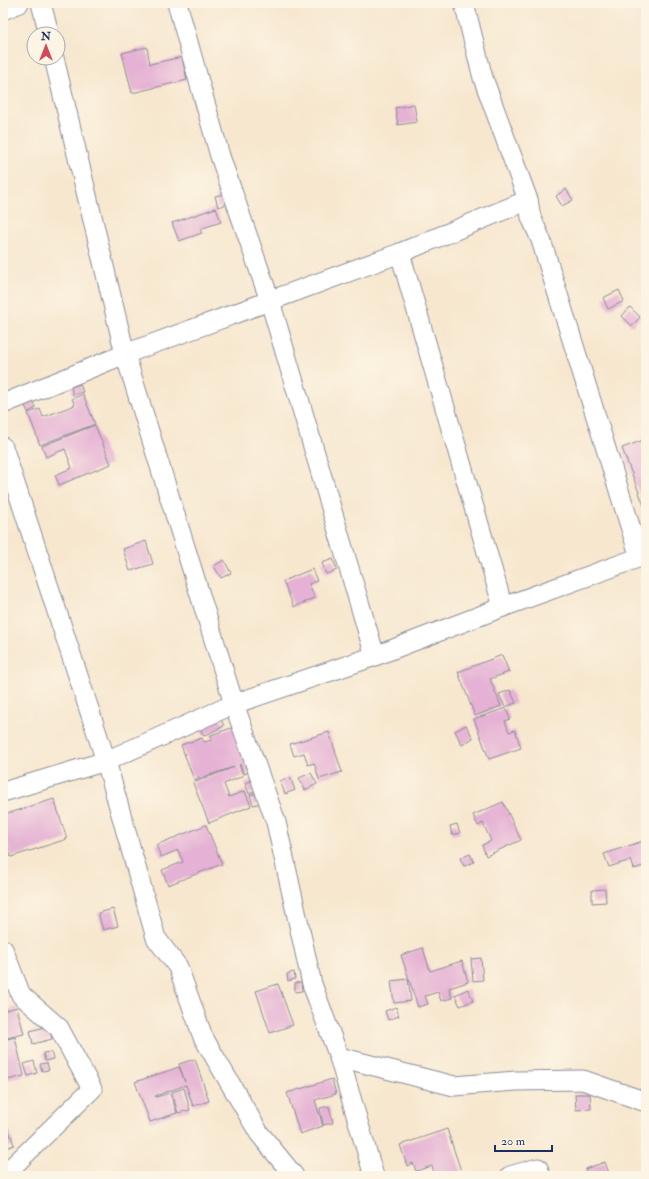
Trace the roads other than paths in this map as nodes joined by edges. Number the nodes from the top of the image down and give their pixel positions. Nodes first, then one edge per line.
1 (19, 3) edge
2 (41, 3) edge
3 (177, 3) edge
4 (464, 3) edge
5 (3, 10) edge
6 (46, 26) edge
7 (56, 66) edge
8 (528, 200) junction
9 (400, 253) junction
10 (270, 301) junction
11 (125, 354) junction
12 (3, 404) edge
13 (3, 446) edge
14 (643, 556) edge
15 (503, 607) junction
16 (375, 656) junction
17 (234, 704) junction
18 (106, 761) junction
19 (3, 792) edge
20 (3, 949) edge
21 (339, 1057) junction
22 (646, 1102) edge
23 (3, 1176) edge
24 (294, 1176) edge
25 (374, 1176) edge
26 (510, 1176) edge
27 (541, 1176) edge

1 - 5 street
2 - 6 street
3 - 10 street
4 - 8 street
7 - 11 street
8 - 9 street
8 - 14 street
9 - 10 street
9 - 15 street
10 - 11 street
10 - 16 street
11 - 12 street
11 - 17 street
13 - 18 street
14 - 15 street
15 - 16 street
16 - 17 street
17 - 18 street
17 - 21 street
18 - 19 street
18 - 24 street
20 - 23 street
21 - 22 street
21 - 25 street
26 - 27 street

